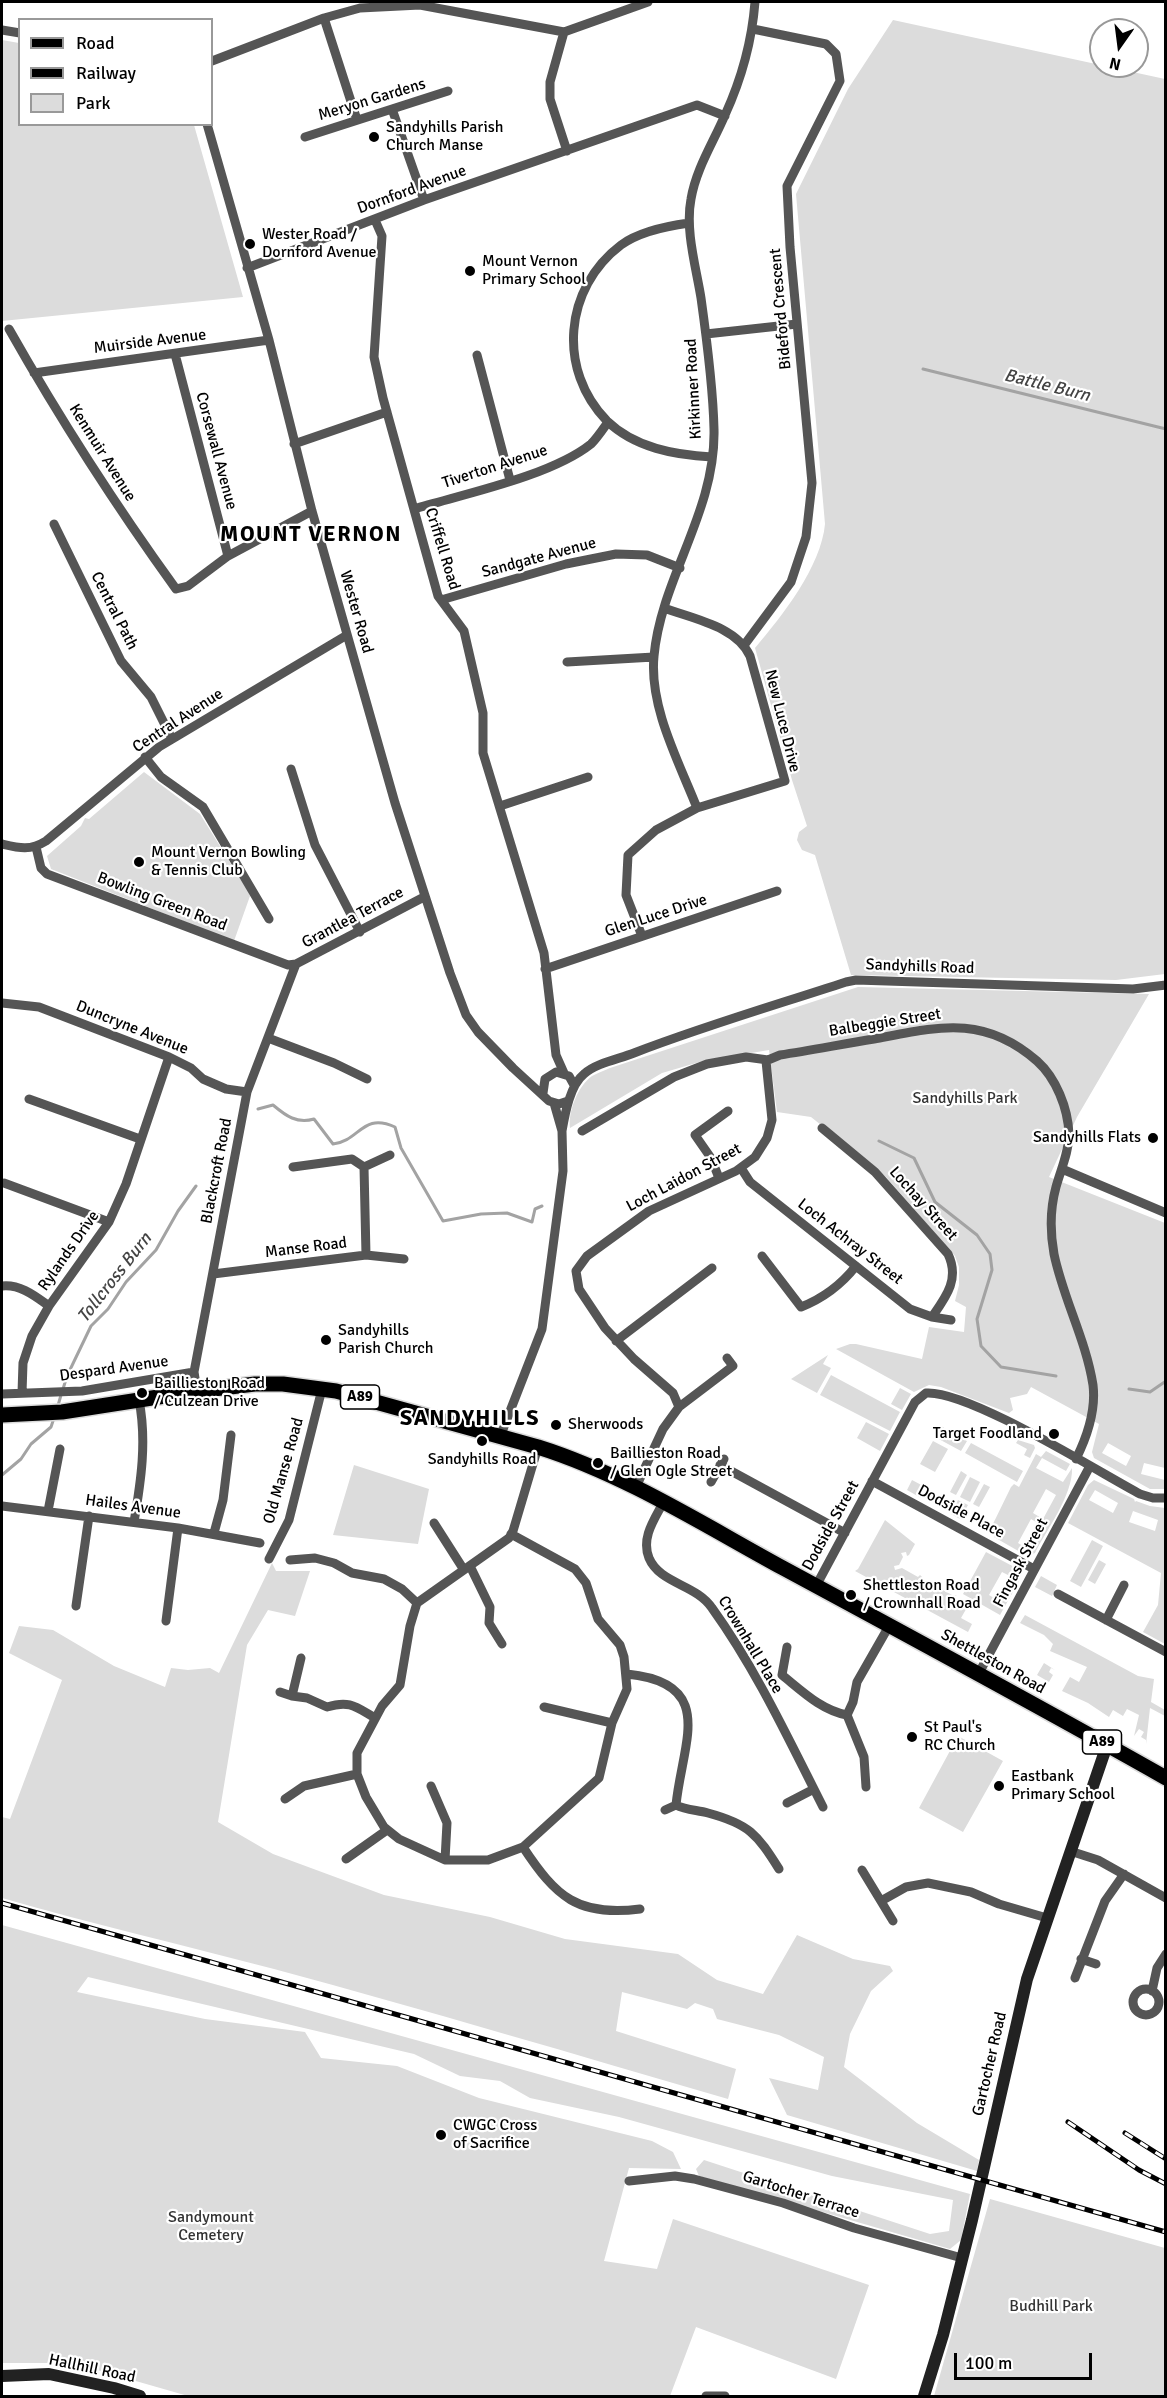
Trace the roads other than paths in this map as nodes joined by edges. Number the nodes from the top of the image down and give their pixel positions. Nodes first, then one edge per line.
1 (648, 2) edge
2 (755, 2) edge
3 (324, 18) junction
4 (753, 29) junction
5 (2, 30) edge
6 (564, 32) junction
7 (18, 33) edge
8 (213, 61) edge
9 (448, 92) dead end
10 (392, 109) junction
11 (725, 116) junction
12 (357, 120) junction
13 (208, 126) edge
14 (305, 136) dead end
15 (567, 151) junction
16 (424, 200) junction
17 (375, 220) junction
18 (689, 223) junction
19 (247, 268) junction
20 (797, 324) junction
21 (9, 329) dead end
22 (706, 334) junction
23 (269, 340) junction
24 (175, 354) junction
25 (477, 355) dead end
26 (34, 374) junction
27 (387, 412) junction
28 (608, 422) junction
29 (294, 444) junction
30 (712, 457) junction
31 (510, 480) junction
32 (414, 509) junction
33 (312, 511) junction
34 (54, 524) dead end
35 (228, 556) junction
36 (680, 568) junction
37 (441, 600) junction
38 (664, 608) junction
39 (347, 635) junction
40 (745, 644) junction
41 (654, 657) junction
42 (567, 663) dead end
43 (172, 738) junction
44 (146, 758) junction
45 (291, 769) dead end
46 (588, 777) dead end
47 (500, 806) junction
48 (697, 808) junction
49 (2, 844) edge
50 (36, 847) junction
51 (777, 891) dead end
52 (424, 897) junction
53 (269, 919) dead end
54 (360, 932) junction
55 (642, 936) junction
56 (296, 964) junction
57 (545, 969) junction
58 (1166, 985) edge
59 (2, 1003) edge
60 (268, 1038) junction
61 (556, 1055) junction
62 (169, 1057) junction
63 (766, 1060) junction
64 (552, 1073) junction
65 (566, 1074) junction
66 (582, 1075) junction
67 (367, 1079) dead end
68 (529, 1081) junction
69 (543, 1083) junction
70 (574, 1085) junction
71 (247, 1092) junction
72 (543, 1094) junction
73 (29, 1100) dead end
74 (568, 1101) junction
75 (554, 1103) junction
76 (728, 1111) dead end
77 (822, 1128) dead end
78 (562, 1131) junction
79 (582, 1131) dead end
80 (140, 1139) junction
81 (390, 1155) dead end
82 (293, 1167) dead end
83 (364, 1167) junction
84 (741, 1168) junction
85 (1062, 1169) junction
86 (719, 1178) junction
87 (4, 1183) dead end
88 (1166, 1213) edge
89 (109, 1222) junction
90 (366, 1255) junction
91 (762, 1256) dead end
92 (404, 1259) dead end
93 (856, 1266) junction
94 (712, 1268) dead end
95 (213, 1274) junction
96 (2, 1286) edge
97 (49, 1306) junction
98 (932, 1317) junction
99 (951, 1320) dead end
100 (616, 1341) junction
101 (727, 1358) dead end
102 (194, 1372) junction
103 (322, 1389) junction
104 (197, 1391) junction
105 (22, 1393) junction
106 (2, 1394) edge
107 (139, 1400) junction
108 (679, 1407) junction
109 (2, 1415) edge
110 (231, 1435) dead end
111 (500, 1437) junction
112 (538, 1447) junction
113 (60, 1449) dead end
114 (1076, 1459) junction
115 (1089, 1466) junction
116 (872, 1481) junction
117 (711, 1482) dead end
118 (640, 1491) junction
119 (1166, 1498) edge
120 (663, 1503) junction
121 (2, 1506) edge
122 (48, 1511) junction
123 (89, 1516) junction
124 (134, 1522) junction
125 (434, 1523) dead end
126 (178, 1528) junction
127 (214, 1533) junction
128 (845, 1533) junction
129 (511, 1534) junction
130 (260, 1543) dead end
131 (269, 1559) dead end
132 (290, 1560) dead end
133 (467, 1568) junction
134 (1034, 1569) junction
135 (1124, 1585) dead end
136 (816, 1586) junction
137 (1058, 1594) dead end
138 (417, 1603) junction
139 (76, 1606) dead end
140 (1106, 1620) junction
141 (166, 1621) dead end
142 (889, 1626) junction
143 (502, 1644) dead end
144 (787, 1647) dead end
145 (1166, 1652) edge
146 (301, 1658) dead end
147 (979, 1673) junction
148 (627, 1674) junction
149 (280, 1692) dead end
150 (292, 1696) junction
151 (544, 1707) dead end
152 (847, 1715) junction
153 (375, 1718) junction
154 (612, 1723) junction
155 (1107, 1745) junction
156 (357, 1774) junction
157 (1166, 1778) edge
158 (431, 1786) dead end
159 (866, 1787) dead end
160 (814, 1789) junction
161 (285, 1798) dead end
162 (787, 1803) dead end
163 (676, 1805) junction
164 (823, 1807) dead end
165 (665, 1810) dead end
166 (387, 1830) junction
167 (523, 1847) junction
168 (1070, 1851) junction
169 (346, 1859) dead end
170 (445, 1860) junction
171 (779, 1869) dead end
172 (862, 1870) dead end
173 (1124, 1874) junction
174 (1166, 1898) edge
175 (881, 1901) junction
176 (640, 1909) dead end
177 (1047, 1918) junction
178 (893, 1921) dead end
179 (1166, 1954) edge
180 (1081, 1959) junction
181 (1096, 1964) dead end
182 (1075, 1977) dead end
183 (1152, 1991) dead end
184 (629, 2181) dead end
185 (962, 2258) junction
186 (2, 2376) edge
187 (140, 2397) edge
188 (706, 2397) edge
189 (725, 2397) edge
190 (924, 2397) edge

1 - 6 street
2 - 4 street, Kirkinner Road
3 - 6 street
3 - 8 street
3 - 12 street
4 - 11 street, Kirkinner Road
4 - 20 street, Bideford Crescent
5 - 7 street
6 - 15 street
9 - 10 street, Meryon Gardens
10 - 12 street, Meryon Gardens
10 - 16 street
11 - 15 street, Dornford Avenue
11 - 18 street, Kirkinner Road
12 - 14 street, Meryon Gardens
13 - 19 street, Wester Road
15 - 16 street, Dornford Avenue
16 - 17 street, Dornford Avenue
17 - 19 street, Dornford Avenue
17 - 27 street, Criffell Road
18 - 22 street, Kirkinner Road
18 - 28 street
19 - 23 street, Wester Road
20 - 22 street
20 - 40 street, Bideford Crescent
21 - 26 street, Kenmuir Avenue
22 - 30 street, Kirkinner Road
23 - 24 street, Muirside Avenue
23 - 29 street, Wester Road
24 - 26 street, Muirside Avenue
24 - 35 street, Corsewall Avenue
25 - 31 street
26 - 35 street, Kenmuir Avenue
27 - 29 street
27 - 32 street, Criffell Road
28 - 30 street
28 - 31 street, Tiverton Avenue
29 - 33 street, Wester Road
30 - 36 street, Kirkinner Road
31 - 32 street, Tiverton Avenue
32 - 37 street, Criffell Road
33 - 35 street
33 - 39 street, Wester Road
34 - 43 street, Central Path
36 - 37 street, Sandgate Avenue
36 - 38 street, Kirkinner Road
37 - 47 street, Criffell Road
38 - 40 street
38 - 41 street, Kirkinner Road
39 - 43 street, Central Avenue
39 - 52 street, Wester Road
40 - 48 street, New Luce Drive
41 - 42 street
41 - 48 street, Kirkinner Road
43 - 44 street, Central Avenue
44 - 50 street, Central Avenue
44 - 53 street
45 - 54 street
46 - 47 street
47 - 57 street, Criffell Road
48 - 55 street, New Luce Drive
49 - 50 street
50 - 56 street, Bowling Green Road
51 - 55 street, Glen Luce Drive
52 - 54 street, Grantlea Terrace
52 - 68 street, Wester Road
54 - 56 street, Grantlea Terrace
55 - 57 street, Glen Luce Drive
56 - 60 street, Blackcroft Road
57 - 61 street, Criffell Road
58 - 66 street, Sandyhills Road
59 - 62 street, Duncryne Avenue
60 - 67 street
60 - 71 street, Blackcroft Road
61 - 64 street, Criffell Road
61 - 65 street, Criffell Road
62 - 71 street, Duncryne Avenue
62 - 80 street, Rylands Drive
63 - 79 street, Balbeggie Street
63 - 84 street, Loch Laidon Street
63 - 85 street, Balbeggie Street
64 - 65 street, Sandyhills Road
64 - 69 street
65 - 66 street, Sandyhills Road
65 - 70 street
66 - 70 street, Sandyhills Road
68 - 69 street
68 - 72 street, Wester Road
69 - 72 street
70 - 74 street, Sandyhills Road
71 - 95 street, Blackcroft Road
72 - 75 street
73 - 80 street
74 - 75 street
74 - 78 street, Sandyhills Road
75 - 78 street, Sandyhills Road
76 - 86 street
77 - 98 street, Lochay Street
78 - 111 street, Sandyhills Road
80 - 89 street, Rylands Drive
81 - 83 street
82 - 83 street
83 - 90 street
84 - 86 street, Loch Laidon Street
84 - 93 street, Loch Achray Street
85 - 88 street
85 - 114 street, Balbeggie Street
86 - 100 street, Loch Laidon Street
87 - 89 street
89 - 97 street, Rylands Drive
90 - 92 street, Manse Road
90 - 95 street, Manse Road
91 - 93 street
93 - 98 street, Loch Achray Street
94 - 100 street
95 - 102 street, Blackcroft Road
96 - 97 street
97 - 105 street, Rylands Drive
98 - 99 street, Loch Achray Street
100 - 108 street, Loch Laidon Street
101 - 108 street
102 - 104 street, Blackcroft Road
102 - 105 street, Despard Avenue
103 - 104 main road, A89
103 - 111 main road, A89
103 - 131 street, Old Manse Road
104 - 107 main road, A89
105 - 106 street, Despard Avenue
107 - 109 main road, A89
107 - 124 street
108 - 118 street
110 - 127 street
111 - 112 main road, A89
112 - 118 main road, A89
112 - 129 street
113 - 122 street
114 - 115 street, Dodside Street
114 - 116 street, Dodside Street
115 - 119 street, Dodside Street
115 - 134 street, Fingask Street
116 - 128 street, Dodside Street
116 - 134 street, Dodside Place
117 - 128 street
118 - 120 main road, Shettleston Road / A89
120 - 136 main road, Shettleston Road / A89
120 - 160 street, Crownhall Place
121 - 122 street, Hailes Avenue
122 - 123 street, Hailes Avenue
123 - 124 street, Hailes Avenue
123 - 139 street
124 - 126 street, Hailes Avenue
125 - 133 street
126 - 127 street, Hailes Avenue
126 - 141 street
127 - 130 street, Hailes Avenue
128 - 136 street, Dodside Street
129 - 133 street
129 - 148 street
132 - 138 street
133 - 138 street
133 - 143 street
134 - 147 street, Fingask Street
135 - 140 street
136 - 142 main road, Shettleston Road / A89
137 - 140 street
138 - 153 street
140 - 145 street
142 - 147 main road, Shettleston Road / A89
142 - 152 street
144 - 152 street
146 - 150 street
147 - 155 main road, Shettleston Road / A89
148 - 154 street
148 - 163 street
149 - 150 street
150 - 153 street
151 - 154 street
152 - 159 street
153 - 156 street
154 - 167 street
155 - 157 main road, Shettleston Road / A89
155 - 168 main road, Gartocher Road
156 - 161 street
156 - 166 street
158 - 170 street
160 - 162 street
160 - 164 street, Crownhall Place
163 - 165 street
163 - 171 street
166 - 169 street
166 - 170 street
167 - 170 street
167 - 176 street
168 - 173 street
168 - 177 main road, Gartocher Road
172 - 175 street
173 - 174 street
173 - 180 street
175 - 177 street
175 - 178 street
177 - 185 main road, Gartocher Road
179 - 183 street
180 - 181 street
180 - 182 street
184 - 185 street, Gartocher Terrace
185 - 190 main road, Gartocher Road
186 - 187 main road, Hallhill Road
188 - 189 street

